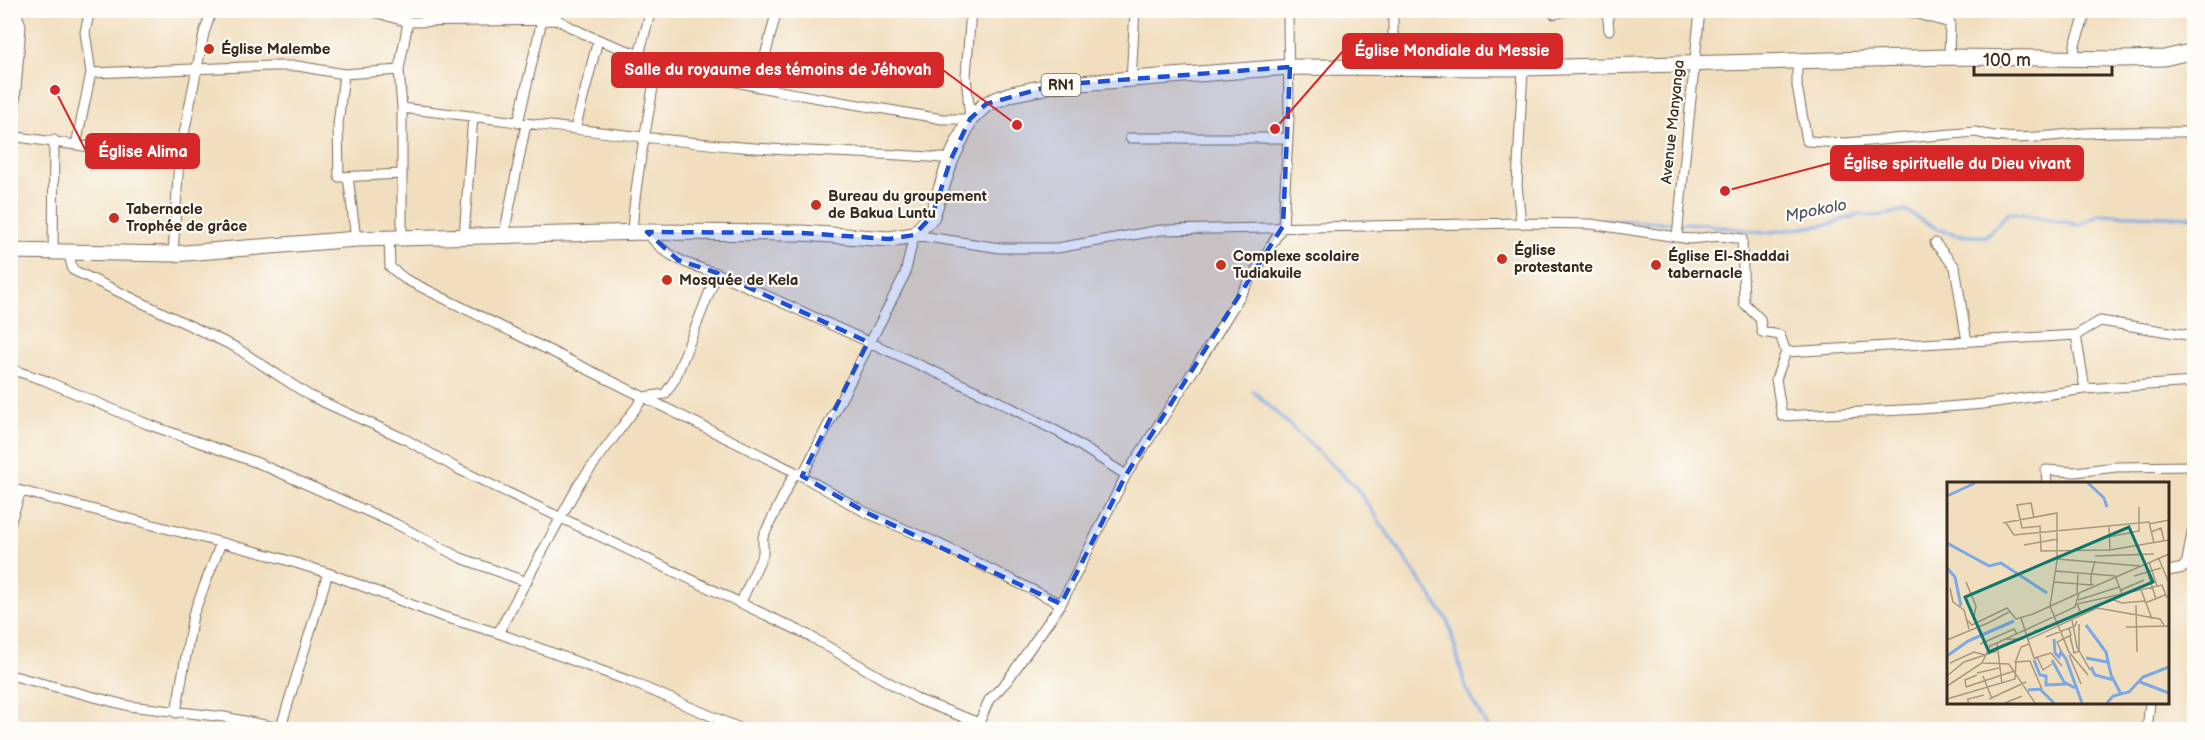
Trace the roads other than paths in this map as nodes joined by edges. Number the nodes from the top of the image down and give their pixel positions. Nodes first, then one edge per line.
1 (15, 10) edge
2 (90, 10) edge
3 (212, 10) edge
4 (367, 10) edge
5 (651, 10) edge
6 (777, 10) edge
7 (970, 10) edge
8 (1135, 10) edge
9 (1288, 10) edge
10 (1393, 10) edge
11 (1571, 10) edge
12 (1607, 10) edge
13 (1700, 10) edge
14 (1903, 10) edge
15 (2087, 10) edge
16 (544, 13) edge
17 (1554, 14) dead end
18 (408, 22) junction
19 (21, 25) junction
20 (10, 28) edge
21 (1609, 30) dead end
22 (598, 40) junction
23 (2194, 51) edge
24 (639, 55) junction
25 (1949, 57) junction
26 (2074, 58) junction
27 (1797, 60) junction
28 (657, 62) junction
29 (1693, 62) junction
30 (1290, 66) junction
31 (1393, 66) junction
32 (1523, 68) junction
33 (196, 70) junction
34 (399, 70) junction
35 (91, 73) junction
36 (344, 74) junction
37 (1131, 80) junction
38 (757, 87) junction
39 (402, 108) junction
40 (473, 116) junction
41 (970, 120) junction
42 (522, 124) junction
43 (575, 129) junction
44 (2194, 132) edge
45 (13, 136) edge
46 (646, 138) junction
47 (1130, 138) dead end
48 (1287, 138) junction
49 (54, 141) junction
50 (76, 145) junction
51 (179, 159) junction
52 (951, 159) junction
53 (10, 166) edge
54 (402, 174) junction
55 (348, 177) junction
56 (1521, 223) junction
57 (1283, 226) junction
58 (640, 233) junction
59 (504, 235) junction
60 (914, 235) junction
61 (464, 236) junction
62 (1677, 237) junction
63 (396, 238) junction
64 (356, 239) junction
65 (1935, 243) dead end
66 (10, 251) edge
67 (60, 252) junction
68 (173, 254) junction
69 (717, 273) junction
70 (2076, 335) junction
71 (2194, 336) edge
72 (868, 342) junction
73 (1967, 342) junction
74 (1786, 352) junction
75 (10, 369) edge
76 (2194, 382) edge
77 (2085, 388) junction
78 (644, 397) junction
79 (2194, 466) edge
80 (798, 474) junction
81 (1125, 475) junction
82 (2047, 482) edge
83 (10, 488) edge
84 (21, 490) junction
85 (561, 516) junction
86 (2194, 522) edge
87 (10, 524) edge
88 (221, 543) junction
89 (2169, 571) edge
90 (328, 573) junction
91 (526, 582) junction
92 (740, 604) junction
93 (1061, 604) junction
94 (498, 633) junction
95 (10, 675) edge
96 (2150, 704) edge
97 (176, 713) junction
98 (977, 726) edge
99 (280, 729) edge
100 (744, 729) edge
101 (2147, 729) edge

1 - 19 street
2 - 35 street
3 - 33 street
4 - 18 street
5 - 24 street
6 - 38 street
7 - 41 street
8 - 37 street
9 - 30 street
10 - 31 street
11 - 17 street
12 - 21 street
13 - 29 street, Avenue Manyanga
14 - 25 street
15 - 26 street
16 - 18 street
16 - 22 street
16 - 42 street
18 - 34 street
19 - 20 street
19 - 45 street
22 - 24 street
22 - 43 street
23 - 26 highway, RN1
24 - 28 street
25 - 26 highway, RN1
25 - 27 highway, RN1
27 - 29 highway, RN1
27 - 44 street
28 - 38 street
28 - 46 street
29 - 32 highway, RN1
29 - 62 street, Avenue Manyanga
30 - 31 highway, RN1
30 - 37 highway, RN1
30 - 48 street
31 - 32 highway, RN1
32 - 56 street
33 - 35 street
33 - 36 street
33 - 51 street
34 - 36 street
34 - 39 street
35 - 50 street
36 - 55 street
37 - 41 highway, RN1
38 - 41 street
39 - 40 street
39 - 54 street
40 - 42 street
40 - 61 street
41 - 52 highway, RN1
42 - 43 street
42 - 59 street
43 - 46 street
45 - 49 street
45 - 53 street
46 - 52 street
46 - 58 street
47 - 48 street
48 - 57 street
49 - 50 street
49 - 67 street
50 - 51 street
51 - 68 street
52 - 60 highway, RN1
54 - 55 street
54 - 63 street
55 - 64 street
56 - 57 street
56 - 62 street
57 - 60 street
57 - 81 street
58 - 59 highway
58 - 60 highway
58 - 69 street
59 - 61 highway
60 - 72 street
61 - 63 highway
62 - 74 street
63 - 64 highway
63 - 78 street
64 - 68 highway
65 - 73 street
66 - 67 highway
67 - 68 highway
67 - 85 street
69 - 72 street
69 - 78 street
70 - 71 street
70 - 73 street
70 - 77 street
72 - 80 street
72 - 81 street
73 - 74 street
74 - 77 street
75 - 91 street
76 - 77 street
78 - 80 street
78 - 85 street
79 - 82 street
80 - 92 street
80 - 93 street
81 - 93 street
83 - 84 street
84 - 87 street
84 - 88 street
85 - 91 street
85 - 92 street
86 - 89 street
88 - 90 street
88 - 97 street
90 - 94 street
90 - 99 street
91 - 94 street
92 - 98 street
93 - 98 street
94 - 100 street
95 - 97 street
96 - 101 street
97 - 99 street

